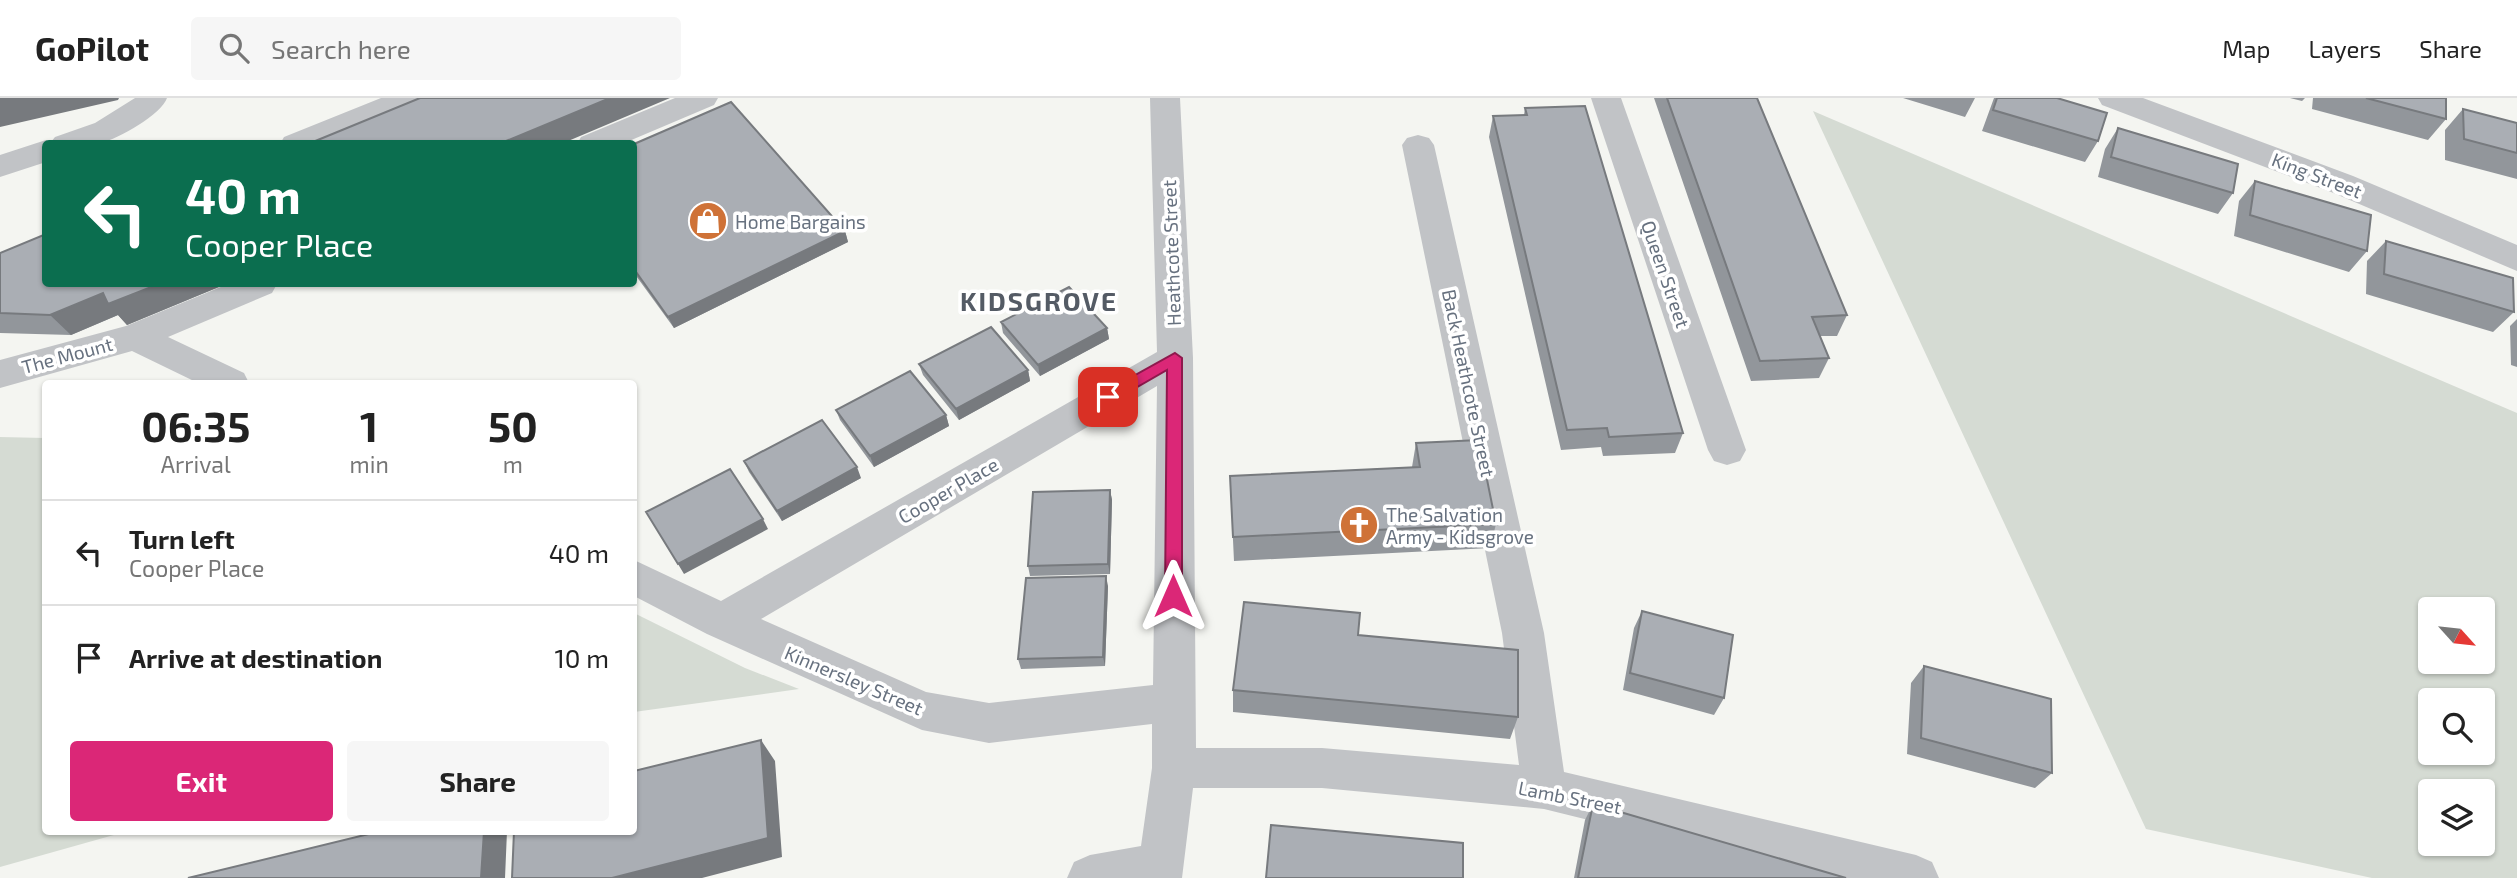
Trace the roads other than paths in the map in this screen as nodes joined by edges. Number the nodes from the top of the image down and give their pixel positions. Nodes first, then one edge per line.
1 (409, 98) edge
2 (702, 98) edge
3 (1165, 98) edge
4 (1606, 98) edge
5 (2113, 98) edge
6 (157, 99) edge
7 (77, 140) edge
8 (305, 140) edge
9 (602, 140) edge
10 (1418, 145) dead end
11 (42, 151) edge
12 (0, 166) edge
13 (2517, 260) edge
14 (253, 287) edge
15 (135, 337) junction
16 (1175, 358) junction
17 (0, 374) edge
18 (225, 380) edge
19 (1727, 450) dead end
20 (637, 578) edge
21 (722, 621) junction
22 (1173, 702) junction
23 (1174, 768) junction
24 (1544, 788) junction
25 (1160, 871) edge
26 (1090, 878) edge
27 (1916, 878) edge

1 - 8 street
2 - 9 street
3 - 16 street, Heathcote Street
4 - 19 street, Queen Street
5 - 13 street, King Street
6 - 7 street
10 - 24 street, Back Heathcote Street
11 - 12 street
14 - 15 street, The Mount
15 - 17 street, The Mount
15 - 18 street
16 - 21 street, Cooper Place
16 - 22 street, Heathcote Street
20 - 21 street, Kinnersley Street
21 - 22 street, Kinnersley Street
22 - 23 street, Heathcote Street
23 - 24 street, Lamb Street
23 - 25 street, Heathcote Street
24 - 27 street, Lamb Street
25 - 26 street

